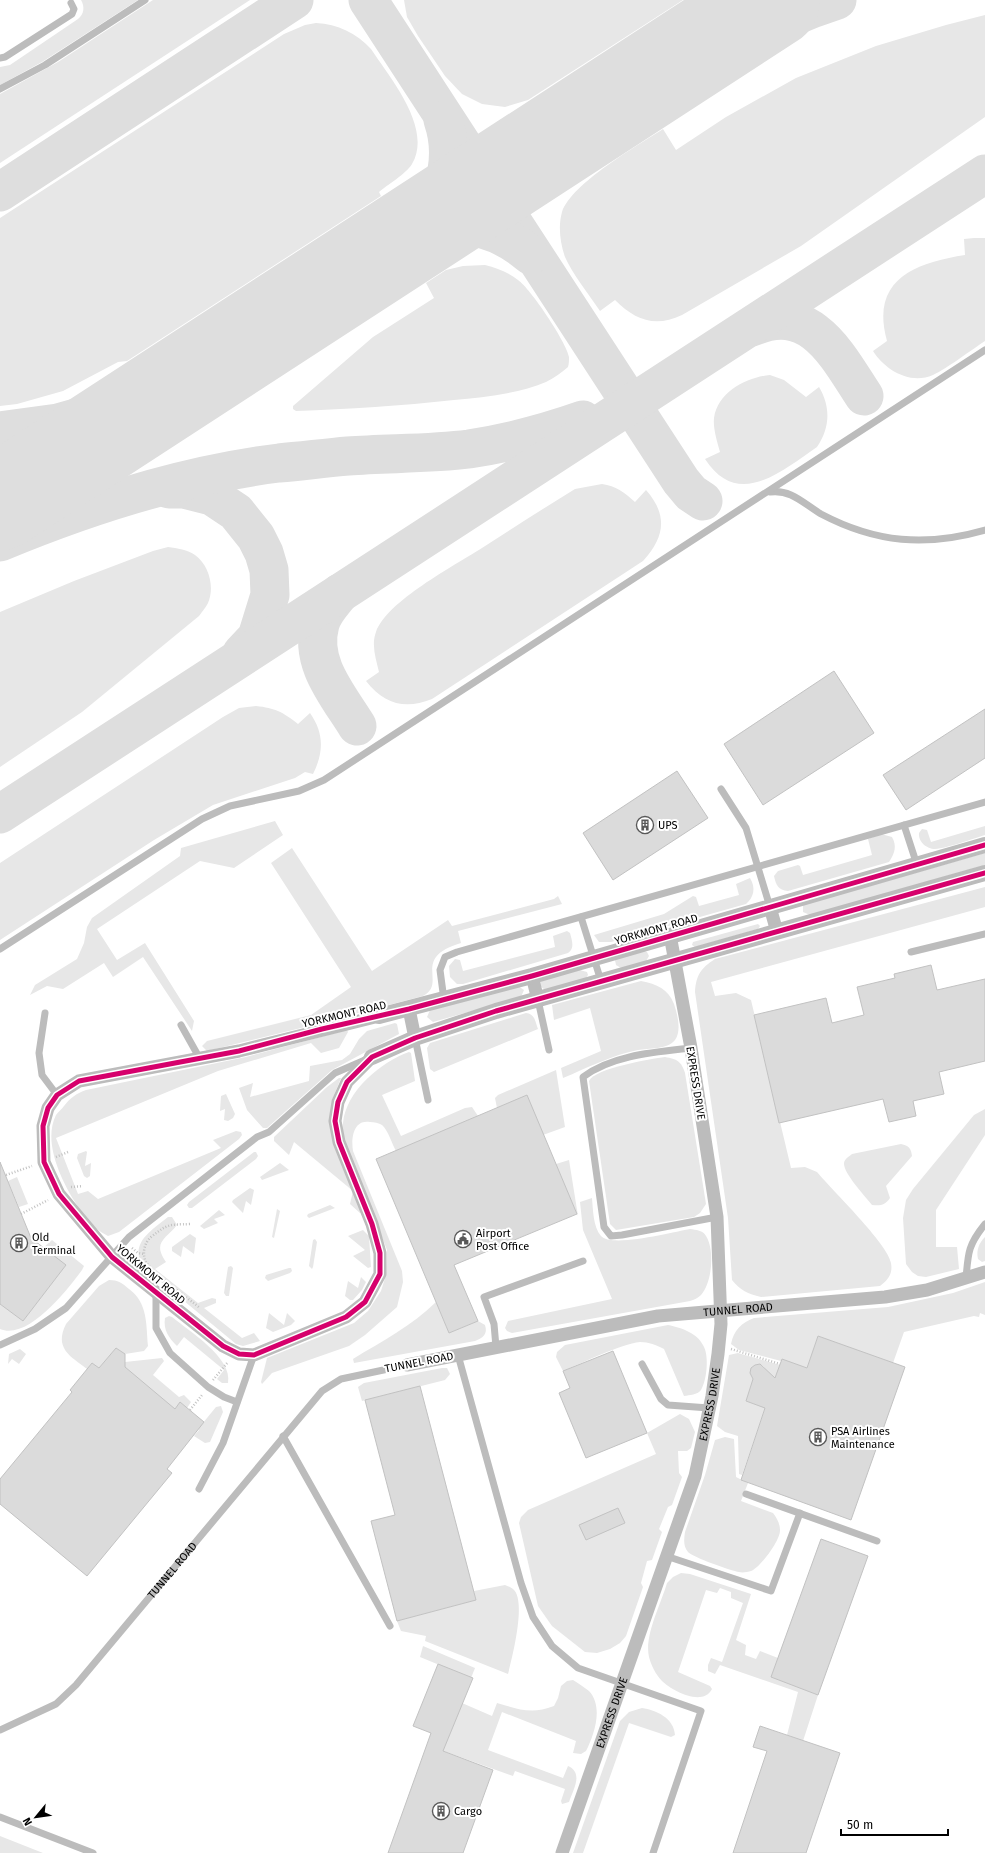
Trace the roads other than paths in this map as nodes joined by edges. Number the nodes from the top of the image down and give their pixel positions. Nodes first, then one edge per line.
1 (145, 0) edge
2 (71, 3) dead end
3 (0, 58) edge
4 (0, 89) edge
5 (985, 350) edge
6 (767, 492) junction
7 (985, 530) edge
8 (721, 789) dead end
9 (985, 802) edge
10 (904, 825) junction
11 (985, 845) edge
12 (917, 865) junction
13 (758, 867) junction
14 (985, 873) edge
15 (770, 907) junction
16 (581, 917) junction
17 (777, 932) junction
18 (985, 934) edge
19 (670, 935) junction
20 (0, 949) edge
21 (911, 952) dead end
22 (594, 957) junction
23 (675, 961) junction
24 (532, 976) junction
25 (602, 982) junction
26 (444, 1000) junction
27 (538, 1000) junction
28 (409, 1009) junction
29 (45, 1013) dead end
30 (379, 1016) joint
31 (181, 1025) dead end
32 (415, 1038) junction
33 (691, 1048) junction
34 (549, 1050) dead end
35 (372, 1058) junction
36 (200, 1059) junction
37 (57, 1096) junction
38 (428, 1100) dead end
39 (717, 1217) junction
40 (985, 1224) edge
41 (112, 1257) junction
42 (583, 1261) dead end
43 (985, 1272) edge
44 (966, 1279) junction
45 (156, 1292) junction
46 (721, 1311) junction
47 (0, 1345) edge
48 (496, 1347) junction
49 (254, 1355) junction
50 (458, 1355) junction
51 (642, 1364) dead end
52 (407, 1365) joint
53 (237, 1402) junction
54 (709, 1408) junction
55 (283, 1436) junction
56 (199, 1489) dead end
57 (746, 1494) dead end
58 (800, 1513) junction
59 (877, 1541) dead end
60 (666, 1556) junction
61 (390, 1626) dead end
62 (621, 1684) junction
63 (0, 1730) edge
64 (0, 1817) edge
65 (93, 1853) edge
66 (562, 1853) edge
67 (653, 1853) edge

1 - 4 lane
2 - 3 lane
5 - 6 lane
6 - 7 lane
6 - 20 lane
8 - 13 lane
9 - 10 lane
10 - 12 lane
10 - 13 lane
11 - 12 street, YORKMONT ROAD
12 - 15 street, YORKMONT ROAD
13 - 15 lane
13 - 16 lane
14 - 17 street
15 - 17 street
15 - 19 street, YORKMONT ROAD
16 - 22 lane
16 - 26 lane
17 - 23 street
18 - 21 lane
19 - 22 street, YORKMONT ROAD
19 - 23 street, EXPRESS DRIVE
22 - 24 street, YORKMONT ROAD
22 - 25 lane
23 - 25 street
23 - 33 street, EXPRESS DRIVE
24 - 26 street, YORKMONT ROAD
24 - 27 street
25 - 27 street
26 - 28 street, YORKMONT ROAD
27 - 32 street
27 - 34 lane
28 - 30 street, YORKMONT ROAD
28 - 32 street
29 - 37 lane
30 - 36 street, YORKMONT ROAD
31 - 36 lane
32 - 35 street
32 - 38 lane
33 - 39 street, EXPRESS DRIVE
33 - 39 lane
35 - 41 lane
35 - 49 street
36 - 37 street, YORKMONT ROAD
37 - 41 street, YORKMONT ROAD
39 - 46 street, EXPRESS DRIVE
40 - 44 lane
41 - 45 street, YORKMONT ROAD
41 - 47 lane
42 - 48 lane
43 - 44 street, TUNNEL ROAD
44 - 46 street, TUNNEL ROAD
45 - 49 street, YORKMONT ROAD
45 - 53 lane
46 - 48 street, TUNNEL ROAD
46 - 54 street, EXPRESS DRIVE
48 - 50 street, TUNNEL ROAD
49 - 53 lane
50 - 52 street, TUNNEL ROAD
50 - 62 lane
51 - 54 lane
52 - 55 lane, TUNNEL ROAD
53 - 56 lane
54 - 60 street, EXPRESS DRIVE
55 - 61 lane
55 - 63 lane, TUNNEL ROAD
57 - 58 lane
58 - 59 lane
58 - 60 lane
60 - 62 street, EXPRESS DRIVE
62 - 66 street, EXPRESS DRIVE
62 - 67 lane
64 - 65 lane

